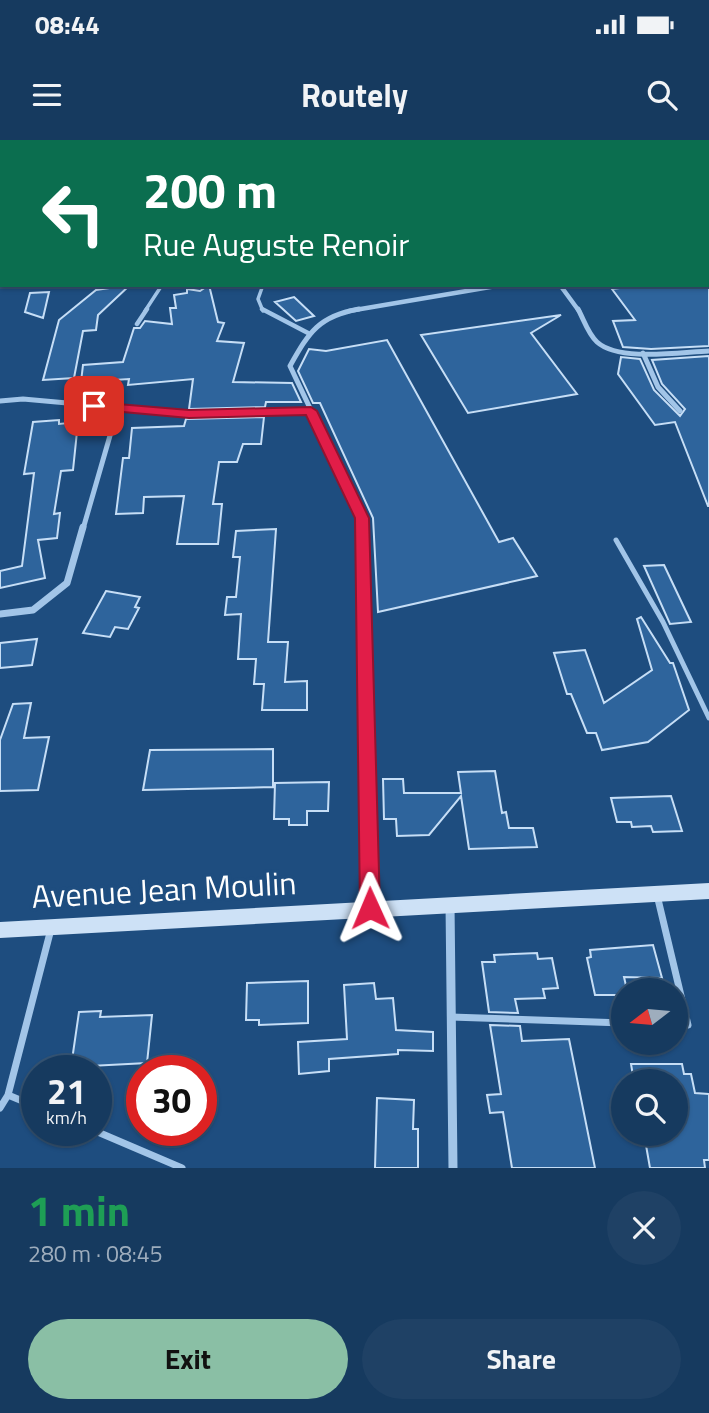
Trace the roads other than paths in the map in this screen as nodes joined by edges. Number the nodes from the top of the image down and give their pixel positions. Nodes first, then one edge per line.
1 (161, 287) edge
2 (262, 287) edge
3 (490, 287) edge
4 (562, 287) edge
5 (137, 324) dead end
6 (308, 332) junction
7 (709, 351) edge
8 (643, 353) junction
9 (0, 401) edge
10 (118, 408) junction
11 (311, 411) junction
12 (680, 411) dead end
13 (616, 540) dead end
14 (0, 614) edge
15 (709, 718) edge
16 (709, 891) edge
17 (656, 892) junction
18 (450, 904) junction
19 (370, 908) junction
20 (52, 926) junction
21 (0, 930) edge
22 (677, 978) edge
23 (450, 1017) junction
24 (611, 1023) edge
25 (8, 1095) junction
26 (21, 1100) edge
27 (0, 1108) edge
28 (112, 1138) edge
29 (182, 1168) edge
30 (453, 1168) edge

1 - 5 lane
2 - 6 lane
3 - 6 street
4 - 8 street
6 - 11 street
7 - 8 street
8 - 12 street
9 - 10 street
10 - 11 street
10 - 14 street
11 - 19 street
13 - 15 lane
16 - 17 main road, Avenue Jean Moulin
17 - 18 main road, Avenue Jean Moulin
17 - 22 lane
18 - 19 main road, Avenue Jean Moulin
18 - 23 street
19 - 20 main road, Avenue Jean Moulin
20 - 21 main road, Avenue Jean Moulin
20 - 25 lane
23 - 24 lane
23 - 30 street
25 - 26 lane
25 - 27 lane
28 - 29 lane

